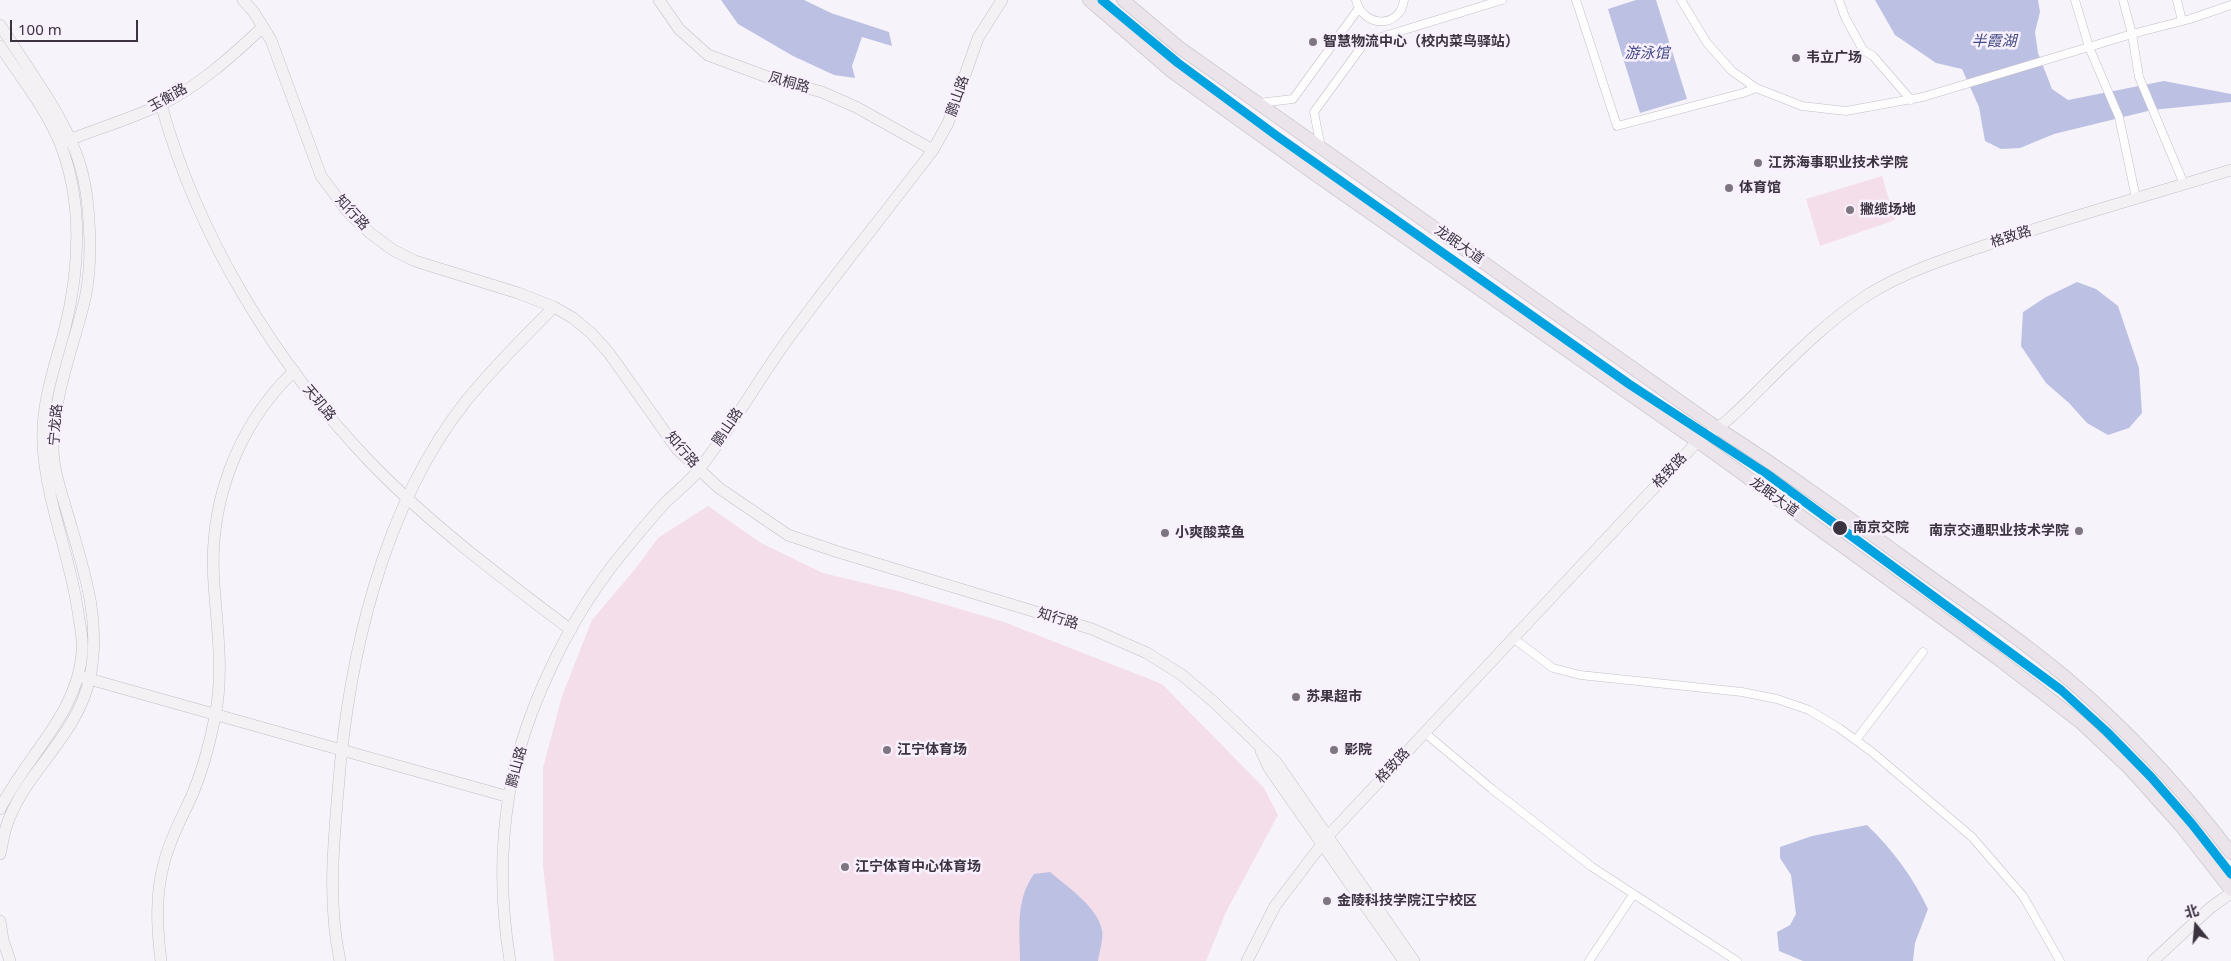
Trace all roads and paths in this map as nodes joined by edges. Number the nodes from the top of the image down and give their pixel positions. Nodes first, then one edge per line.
1 (243, 0) edge
2 (660, 0) edge
3 (1002, 0) edge
4 (1088, 0) edge
5 (1122, 0) edge
6 (1356, 0) edge
7 (1404, 0) edge
8 (1502, 0) edge
9 (1576, 0) edge
10 (1681, 0) edge
11 (1839, 0) edge
12 (2075, 0) edge
13 (2123, 0) edge
14 (2176, 0) edge
15 (2231, 5) edge
16 (1359, 8) junction
17 (1387, 21) junction
18 (2182, 21) junction
19 (0, 25) edge
20 (263, 28) junction
21 (1391, 34) junction
22 (2132, 34) junction
23 (0, 46) edge
24 (2089, 47) junction
25 (1756, 88) junction
26 (1911, 100) junction
27 (1259, 103) junction
28 (161, 104) junction
29 (65, 141) junction
30 (1321, 148) junction
31 (933, 150) junction
32 (2231, 170) edge
33 (2184, 184) junction
34 (2136, 198) junction
35 (554, 307) junction
36 (294, 371) junction
37 (1719, 430) junction
38 (1697, 442) junction
39 (699, 470) junction
40 (407, 497) junction
41 (571, 630) junction
42 (1514, 638) junction
43 (1924, 652) dead end
44 (78, 675) junction
45 (89, 680) junction
46 (216, 715) junction
47 (1425, 732) junction
48 (1856, 740) junction
49 (341, 750) junction
50 (509, 797) junction
51 (0, 809) edge
52 (1325, 840) junction
53 (2231, 853) edge
54 (0, 854) edge
55 (2231, 892) edge
56 (1633, 895) junction
57 (0, 921) edge
58 (10, 961) edge
59 (161, 961) edge
60 (340, 961) edge
61 (510, 961) edge
62 (1247, 961) edge
63 (1404, 961) edge
64 (1414, 961) edge
65 (1589, 961) edge
66 (1737, 961) edge
67 (2060, 961) edge
68 (2152, 961) edge

1 - 20 street, 知行路
2 - 31 street, 凤桐路
3 - 31 street, 鹏山路
4 - 38 main road, 龙眠大道
5 - 27 main road, 龙眠大道
6 - 16 street
7 - 17 street
8 - 21 street
9 - 25 street
10 - 25 street
11 - 26 street
12 - 24 street
13 - 22 street
14 - 18 street
15 - 18 street
16 - 17 street
16 - 27 street
17 - 21 street
18 - 22 street
19 - 29 street, 宁龙路
20 - 28 street, 玉衡路
20 - 35 street, 知行路
21 - 30 street
22 - 24 street
22 - 33 street
23 - 29 street, 宁龙路
24 - 26 street
24 - 34 street
25 - 26 street
27 - 30 main road, 龙眠大道
28 - 29 street, 玉衡路
28 - 36 street, 天玑路
29 - 44 street, 宁龙路
29 - 45 street, 宁龙路
30 - 37 main road, 龙眠大道
31 - 39 street, 鹏山路
32 - 33 street, 格致路
33 - 34 street, 格致路
34 - 37 street, 格致路
35 - 39 street, 知行路
35 - 40 street
36 - 40 street, 天玑路
36 - 46 street
37 - 38 street, 格致路
37 - 53 main road, 龙眠大道
38 - 42 street, 格致路
38 - 55 main road, 龙眠大道
39 - 41 street, 鹏山路
39 - 52 street, 知行路
40 - 41 street, 天玑路
40 - 49 street
41 - 50 street, 鹏山路
42 - 47 street, 格致路
42 - 48 street
43 - 48 street
44 - 45 street
44 - 51 street, 宁龙路
45 - 46 street
45 - 54 street, 宁龙路
46 - 49 street
46 - 59 street
47 - 52 street, 格致路
47 - 56 street
48 - 67 street
49 - 50 street
49 - 60 street
50 - 61 street, 鹏山路
52 - 62 street, 格致路
52 - 63 street, 知行路
52 - 64 street, 知行路
55 - 68 street
56 - 65 street
56 - 66 street
57 - 58 street

